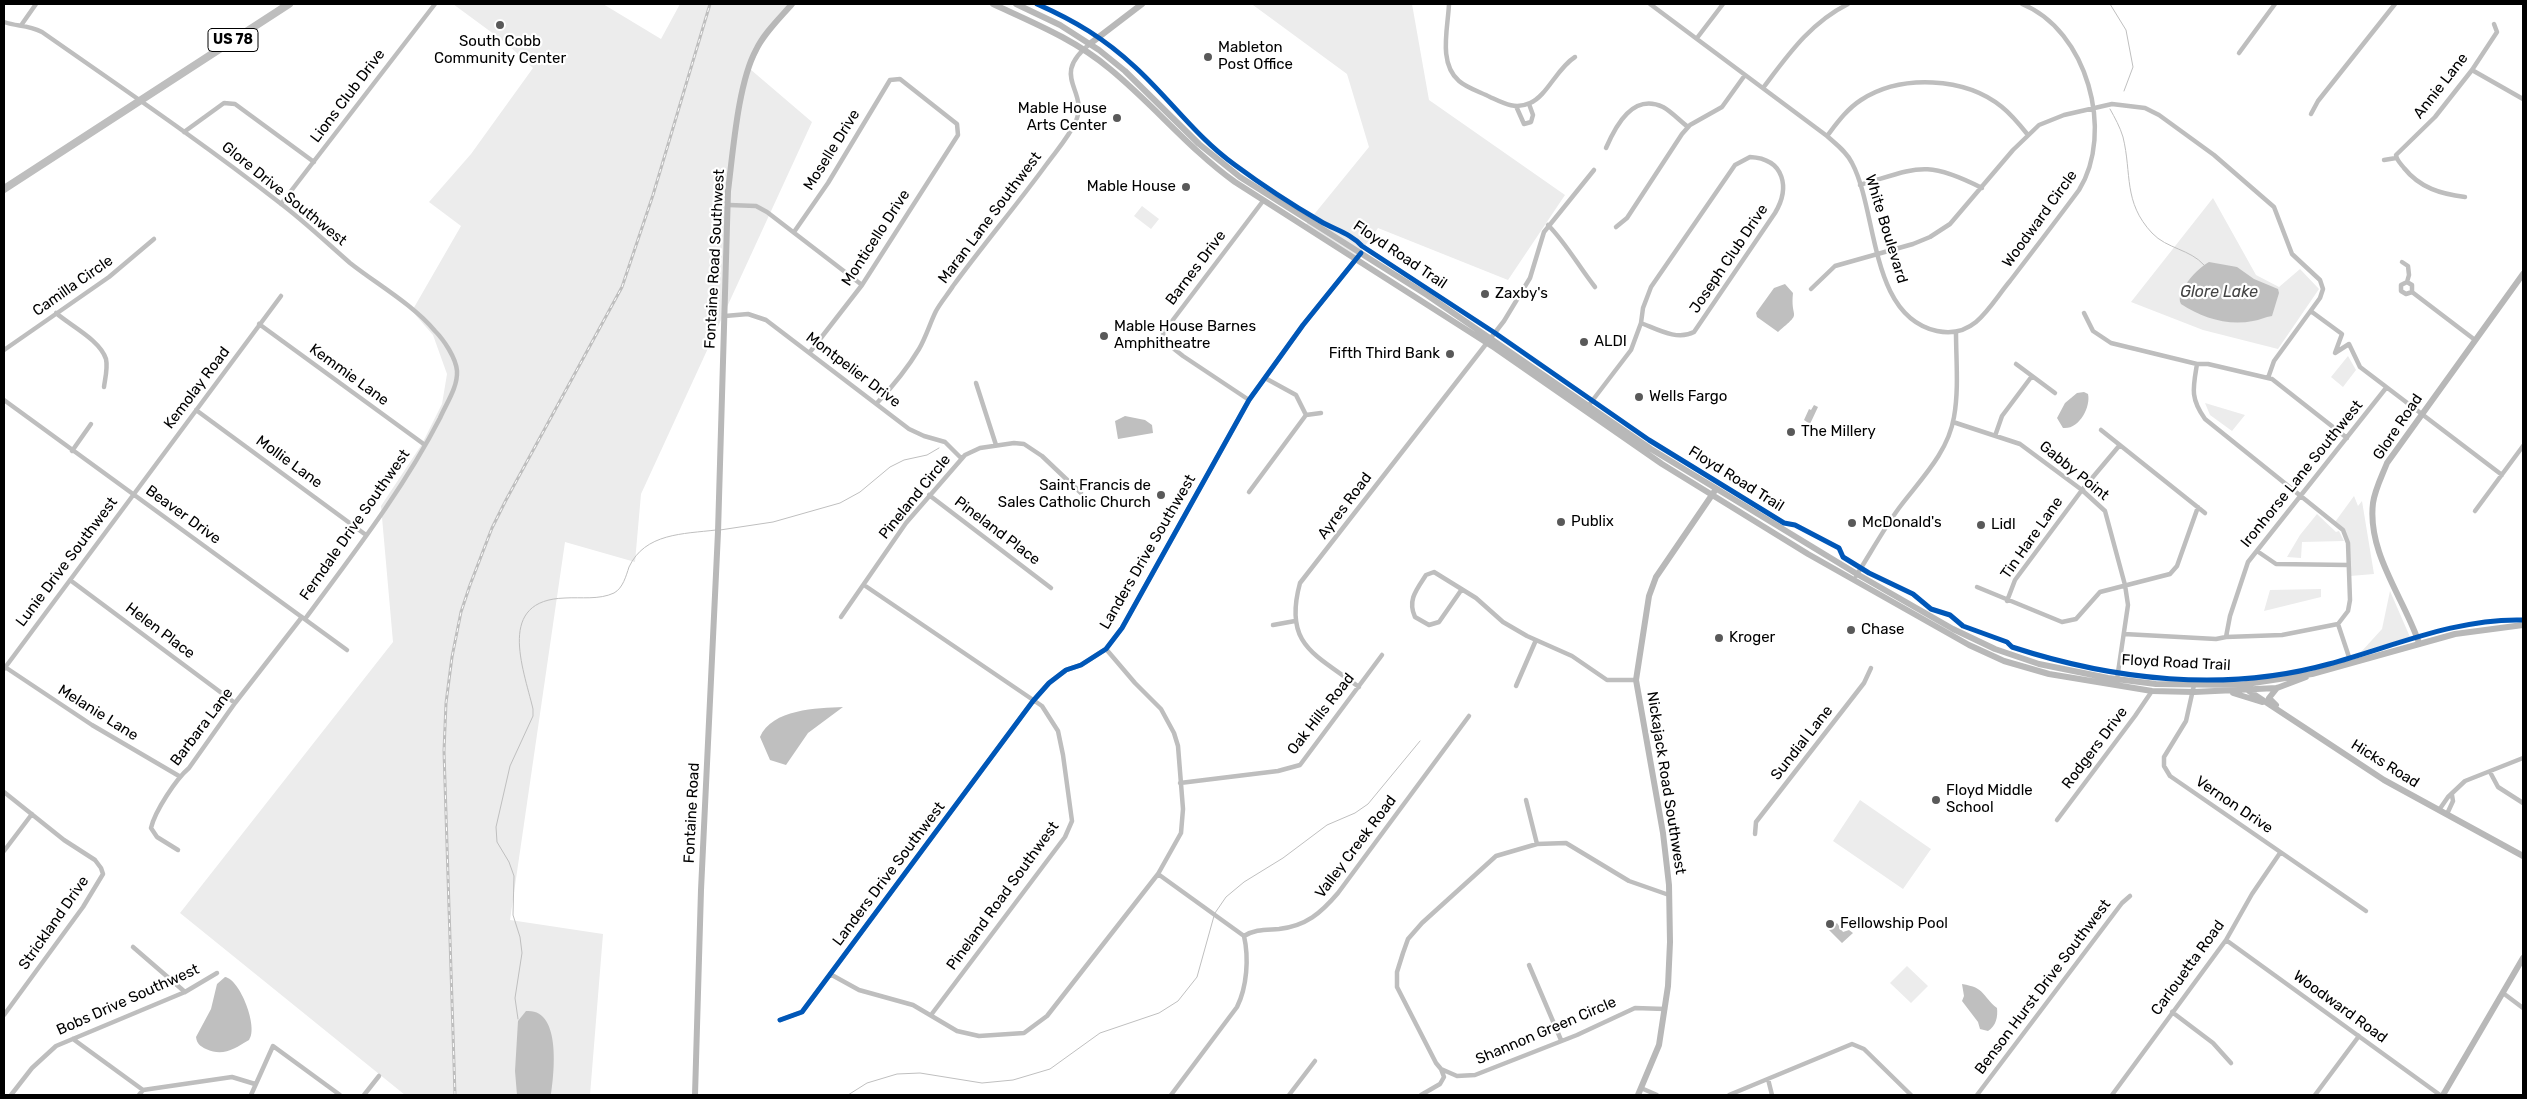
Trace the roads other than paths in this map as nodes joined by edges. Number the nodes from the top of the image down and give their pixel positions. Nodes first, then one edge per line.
1 (36, 4) edge
2 (289, 4) edge
3 (435, 4) edge
4 (792, 4) edge
5 (994, 4) edge
6 (1016, 4) edge
7 (1142, 4) edge
8 (1449, 4) edge
9 (1650, 4) edge
10 (1723, 4) edge
11 (1848, 4) edge
12 (2022, 4) edge
13 (2275, 4) edge
14 (2395, 4) edge
15 (4, 22) edge
16 (22, 24) junction
17 (2494, 24) dead end
18 (1697, 38) junction
19 (1091, 43) junction
20 (1084, 49) junction
21 (2239, 53) dead end
22 (1575, 57) dead end
23 (2472, 70) junction
24 (1745, 75) junction
25 (890, 80) joint
26 (1763, 88) junction
27 (2523, 99) edge
28 (140, 100) junction
29 (1529, 104) junction
30 (1516, 106) junction
31 (2093, 108) junction
32 (2311, 114) dead end
33 (1688, 127) junction
34 (184, 132) junction
35 (2028, 135) junction
36 (1827, 136) junction
37 (1606, 148) dead end
38 (2396, 158) junction
39 (2384, 160) dead end
40 (314, 162) junction
41 (1594, 170) dead end
42 (1860, 185) junction
43 (1982, 188) junction
44 (4, 189) edge
45 (2465, 197) dead end
46 (1263, 202) junction
47 (281, 204) junction
48 (729, 205) junction
49 (1548, 225) junction
50 (1616, 227) dead end
51 (794, 232) junction
52 (154, 239) dead end
53 (1361, 253) junction
54 (1877, 253) junction
55 (1357, 259) junction
56 (2402, 262) dead end
57 (2523, 274) edge
58 (2407, 282) junction
59 (862, 285) junction
60 (1595, 287) dead end
61 (1811, 288) dead end
62 (2412, 292) junction
63 (281, 296) dead end
64 (2312, 312) junction
65 (56, 313) junction
66 (2084, 314) dead end
67 (725, 316) junction
68 (1641, 323) junction
69 (259, 324) junction
70 (1956, 332) junction
71 (1489, 340) junction
72 (2475, 340) junction
73 (4, 350) edge
74 (810, 352) junction
75 (2016, 364) dead end
76 (2197, 364) junction
77 (2032, 376) junction
78 (1265, 378) junction
79 (2268, 378) junction
80 (976, 383) dead end
81 (104, 387) dead end
82 (2386, 388) junction
83 (2054, 393) dead end
84 (4, 400) edge
85 (1249, 400) junction
86 (877, 402) junction
87 (1589, 405) junction
88 (196, 410) junction
89 (1321, 412) dead end
90 (2421, 413) junction
91 (1306, 415) junction
92 (1952, 422) junction
93 (91, 424) dead end
94 (2101, 430) dead end
95 (1995, 436) junction
96 (2347, 438) junction
97 (425, 445) junction
98 (996, 445) junction
99 (2119, 446) junction
100 (2523, 446) edge
101 (72, 451) junction
102 (961, 458) junction
103 (2502, 475) junction
104 (2082, 490) junction
105 (1249, 492) dead end
106 (1714, 492) junction
107 (1081, 493) dead end
108 (133, 494) junction
109 (929, 495) junction
110 (2302, 496) junction
111 (2198, 507) junction
112 (2475, 511) dead end
113 (2205, 513) dead end
114 (718, 532) joint
115 (366, 535) junction
116 (2256, 551) junction
117 (2348, 564) junction
118 (1855, 577) junction
119 (70, 580) junction
120 (864, 585) junction
121 (2125, 585) junction
122 (1977, 587) dead end
123 (1051, 588) dead end
124 (1462, 589) junction
125 (2007, 601) junction
126 (304, 618) junction
127 (841, 618) dead end
128 (1295, 621) junction
129 (2338, 624) junction
130 (1273, 625) dead end
131 (2523, 626) edge
132 (2124, 634) junction
133 (2226, 637) junction
134 (1536, 640) junction
135 (2419, 643) junction
136 (1106, 649) junction
137 (347, 650) dead end
138 (1382, 655) dead end
139 (2351, 664) junction
140 (4, 668) edge
141 (1871, 668) dead end
142 (2312, 674) junction
143 (2117, 679) junction
144 (1636, 680) junction
145 (2240, 685) junction
146 (1516, 686) dead end
147 (1359, 687) junction
148 (2277, 688) junction
149 (2194, 689) junction
150 (2249, 690) junction
151 (2152, 691) junction
152 (2217, 692) junction
153 (1033, 701) junction
154 (235, 703) junction
155 (2268, 704) junction
156 (2286, 715) junction
157 (1469, 716) dead end
158 (2523, 758) edge
159 (2490, 772) junction
160 (180, 776) junction
161 (1180, 783) junction
162 (4, 792) edge
163 (2452, 795) junction
164 (1526, 800) dead end
165 (2523, 803) edge
166 (2439, 810) junction
167 (32, 814) junction
168 (2446, 814) junction
169 (2057, 820) dead end
170 (1755, 834) dead end
171 (1537, 844) junction
172 (178, 850) dead end
173 (4, 851) edge
174 (2280, 853) junction
175 (2523, 856) edge
176 (1158, 874) junction
177 (1669, 895) junction
178 (2130, 896) dead end
179 (2366, 911) dead end
180 (1244, 936) junction
181 (2226, 940) junction
182 (133, 947) dead end
183 (2523, 958) edge
184 (1529, 965) dead end
185 (217, 973) dead end
186 (830, 974) junction
187 (186, 992) junction
188 (2503, 993) junction
189 (2523, 1008) edge
190 (1665, 1009) junction
191 (2172, 1012) junction
192 (4, 1015) edge
193 (931, 1015) junction
194 (780, 1020) dead end
195 (2359, 1036) junction
196 (74, 1039) junction
197 (1561, 1040) junction
198 (1315, 1061) dead end
199 (2231, 1063) dead end
200 (1441, 1069) junction
201 (379, 1076) dead end
202 (1768, 1079) junction
203 (256, 1084) junction
204 (1641, 1088) junction
205 (143, 1090) junction
206 (11, 1095) edge
207 (138, 1095) edge
208 (251, 1095) edge
209 (340, 1095) edge
210 (364, 1095) edge
211 (695, 1095) edge
212 (1171, 1095) edge
213 (1289, 1095) edge
214 (1422, 1095) edge
215 (1638, 1095) edge
216 (1657, 1095) edge
217 (1729, 1095) edge
218 (1772, 1095) edge
219 (1912, 1095) edge
220 (1977, 1095) edge
221 (2112, 1095) edge
222 (2315, 1095) edge
223 (2442, 1095) edge

1 - 16 street
2 - 28 main road, US 78
3 - 40 street, Lions Club Drive
4 - 48 main road, Fontaine Road Southwest
5 - 20 main road
6 - 19 main road
7 - 19 main road
8 - 30 street
9 - 18 street, White Boulevard
10 - 18 street
11 - 26 street
12 - 31 street, Woodward Circle
13 - 21 street
14 - 32 street
15 - 16 street, Glore Drive Southwest
16 - 28 street, Glore Drive Southwest
17 - 23 street, Annie Lane
18 - 24 street, White Boulevard
19 - 20 street, Maran Lane Southwest
19 - 53 main road
20 - 46 main road
20 - 86 street, Maran Lane Southwest
22 - 29 street
23 - 27 street
23 - 38 street, Annie Lane
24 - 26 street, White Boulevard
24 - 33 street
25 - 51 street, Moselle Drive
25 - 59 street, Monticello Drive
26 - 36 street, White Boulevard
28 - 34 street, Glore Drive Southwest
28 - 44 main road, US 78
29 - 30 street
29 - 30 street
31 - 35 street
31 - 64 street
31 - 70 street, Woodward Circle
33 - 37 street
33 - 50 street
34 - 40 street
34 - 47 street, Glore Drive Southwest
35 - 36 street
35 - 43 street
36 - 42 street, White Boulevard
38 - 39 street
38 - 45 street
40 - 47 street, Lions Club Drive
41 - 49 street, Ayres Road
42 - 43 street
42 - 54 street, White Boulevard
43 - 54 street
46 - 55 main road
46 - 85 street, Barnes Drive
47 - 97 street, Glore Drive Southwest
48 - 51 street
48 - 67 main road, Fontaine Road Southwest
49 - 60 street
49 - 71 street, Ayres Road
51 - 59 street
52 - 65 street, Camilla Circle
53 - 55 street, Landers Drive Southwest
53 - 71 main road
54 - 61 street
54 - 70 street, White Boulevard
55 - 71 main road
55 - 78 street, Landers Drive Southwest
56 - 58 street
57 - 72 main road, Glore Road
58 - 62 street
58 - 62 street
59 - 74 street, Monticello Drive
62 - 72 street
63 - 69 street, Kemolay Road
64 - 79 street
64 - 82 street
65 - 73 street, Camilla Circle
65 - 81 street
66 - 76 street
67 - 74 street, Montpelier Drive
67 - 114 main road, Fontaine Road Southwest
68 - 68 street, Joseph Club Drive
68 - 87 street, Joseph Club Drive
69 - 88 street, Kemolay Road
69 - 97 street, Kemmie Lane
70 - 92 street
71 - 87 main road
71 - 106 main road
71 - 128 street, Ayres Road
72 - 90 main road, Glore Road
74 - 86 street, Montpelier Drive
75 - 77 street
76 - 79 street
76 - 110 street
77 - 83 street
77 - 95 street
78 - 85 street, Landers Drive Southwest
78 - 91 street
79 - 96 street
80 - 98 street
82 - 90 street
82 - 96 street, Ironhorse Lane Southwest
84 - 101 street, Beaver Drive
85 - 136 street, Landers Drive Southwest
86 - 102 street, Montpelier Drive
87 - 106 main road
88 - 108 street, Kemolay Road
88 - 115 street, Mollie Lane
89 - 91 street
90 - 103 street
90 - 135 main road, Glore Road
91 - 105 street
92 - 95 street, Gabby Point
92 - 118 street
93 - 101 street
94 - 99 street
95 - 104 street, Gabby Point
96 - 110 street, Ironhorse Lane Southwest
97 - 115 street, Ferndale Drive Southwest
98 - 102 street, Pineland Circle
98 - 107 street, Pineland Circle
99 - 104 street, Tin Hare Lane
99 - 111 street
100 - 103 street
101 - 108 street, Beaver Drive
102 - 109 street, Pineland Circle
103 - 112 street
104 - 121 street, Gabby Point
104 - 125 street, Tin Hare Lane
106 - 118 main road
106 - 144 main road, Nickajack Road Southwest
108 - 119 street, Lunie Drive Southwest
108 - 126 street, Beaver Drive
109 - 120 street, Pineland Circle
109 - 123 street, Pineland Place
110 - 116 street, Ironhorse Lane Southwest
110 - 117 street
111 - 113 street
111 - 121 street
114 - 211 main road, Fontaine Road
115 - 126 street, Ferndale Drive Southwest
116 - 117 street
116 - 133 street, Ironhorse Lane Southwest
117 - 129 street
118 - 143 main road
118 - 151 main road
119 - 140 street, Lunie Drive Southwest
119 - 154 street, Helen Place
120 - 127 street, Pineland Circle
120 - 153 street, Pineland Road Southwest
121 - 125 street
121 - 132 street, Gabby Point
122 - 125 street
124 - 124 street
124 - 134 street
126 - 137 street, Beaver Drive
126 - 154 street, Barbara Lane
128 - 130 street
128 - 147 street, Ayres Road
129 - 133 street
129 - 139 street
131 - 135 main road
132 - 133 street
132 - 143 street, Gabby Point
134 - 144 street
134 - 146 street
135 - 139 main road
136 - 153 street, Landers Drive Southwest
136 - 161 street
138 - 147 street, Oak Hills Road
139 - 142 main road
140 - 160 street, Melanie Lane
141 - 170 street, Sundial Lane
142 - 145 main road
142 - 148 main road
143 - 149 main road
144 - 177 main road, Nickajack Road Southwest
145 - 149 main road
145 - 150 main road, Hicks Road
147 - 161 street, Oak Hills Road
148 - 150 main road
148 - 156 main road
149 - 151 main road
149 - 152 main road
149 - 174 street, Vernon Drive
150 - 152 main road
150 - 155 main road, Hicks Road
151 - 169 street, Rodgers Drive
152 - 155 main road
153 - 186 street, Landers Drive Southwest
153 - 193 street, Pineland Road Southwest
154 - 160 street, Barbara Lane
155 - 156 main road, Hicks Road
156 - 166 main road, Hicks Road
157 - 180 street, Valley Creek Road
158 - 159 street
159 - 163 street
159 - 165 street
160 - 172 street, Barbara Lane
161 - 176 street
162 - 167 street
163 - 166 street
163 - 168 street
164 - 171 street
166 - 168 main road, Hicks Road
167 - 173 street
167 - 192 street, Strickland Drive
168 - 175 main road, Hicks Road
171 - 177 street
171 - 200 street
174 - 179 street, Vernon Drive
174 - 181 street, Carlouetta Road
176 - 180 street
176 - 193 street
177 - 190 main road, Nickajack Road Southwest
178 - 220 street, Benson Hurst Drive Southwest
180 - 212 street
181 - 191 street, Carlouetta Road
181 - 195 street, Woodward Road
182 - 187 street
183 - 188 main road
184 - 197 street
185 - 187 street, Bobs Drive Southwest
186 - 193 street
186 - 194 street, Landers Drive Southwest
187 - 196 street, Bobs Drive Southwest
188 - 189 street
188 - 223 main road
190 - 197 street, Shannon Green Circle
190 - 204 main road, Nickajack Road Southwest
191 - 199 street
191 - 221 street, Carlouetta Road
195 - 222 street
195 - 223 street, Woodward Road
196 - 205 street
196 - 206 street, Bobs Drive Southwest
197 - 200 street, Shannon Green Circle
198 - 213 street
200 - 214 street
201 - 210 street
202 - 217 street
202 - 218 street
202 - 219 street
203 - 205 street
203 - 208 street
203 - 209 street
204 - 215 main road, Nickajack Road Southwest
204 - 216 street
205 - 207 street

